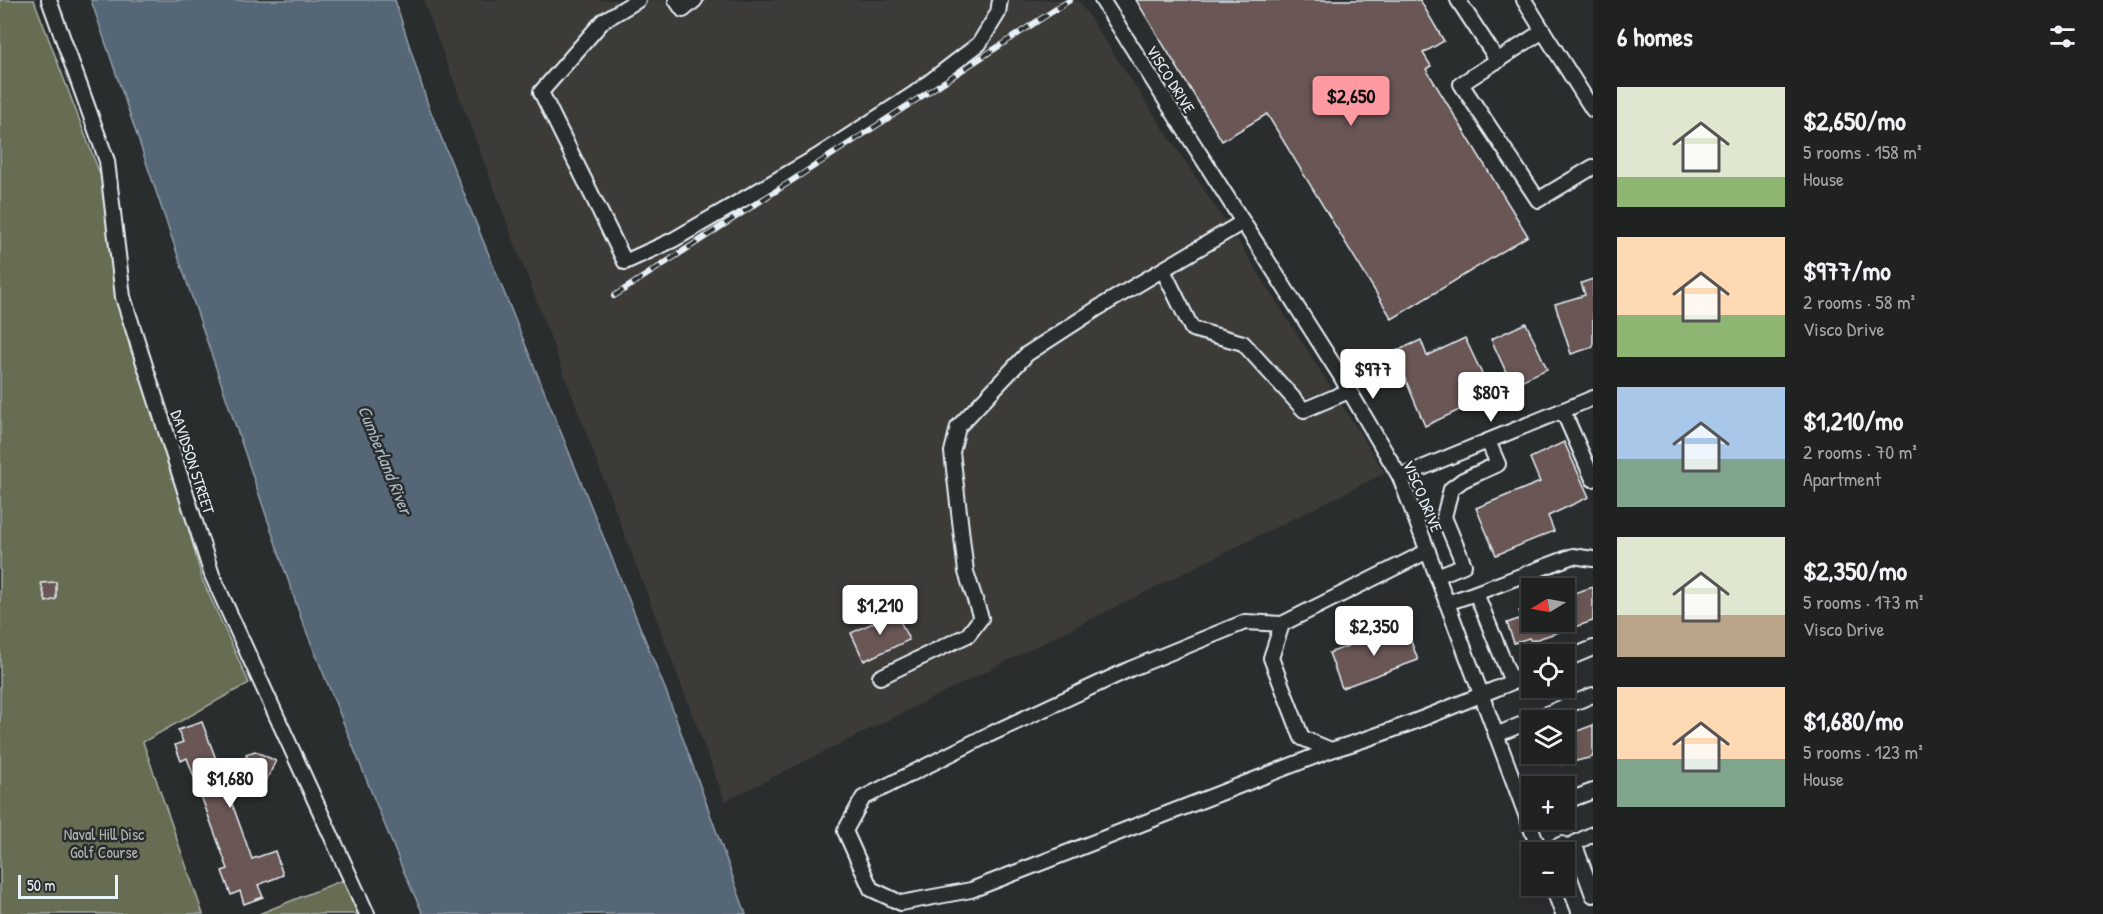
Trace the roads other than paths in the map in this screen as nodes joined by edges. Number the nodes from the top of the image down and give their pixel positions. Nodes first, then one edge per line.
1 (49, 0) edge
2 (638, 0) edge
3 (676, 0) edge
4 (695, 0) edge
5 (1000, 0) edge
6 (1101, 0) edge
7 (1458, 0) edge
8 (1524, 0) edge
9 (1543, 31) junction
10 (1498, 61) junction
11 (1593, 110) edge
12 (1593, 167) edge
13 (1243, 222) junction
14 (1163, 270) junction
15 (1349, 391) junction
16 (1593, 398) edge
17 (1563, 411) junction
18 (1488, 441) junction
19 (1400, 477) junction
20 (1593, 479) edge
21 (1428, 551) junction
22 (1593, 559) edge
23 (1437, 576) junction
24 (1476, 593) junction
25 (1447, 603) junction
26 (1282, 624) junction
27 (1593, 648) edge
28 (1575, 655) edge
29 (880, 677) dead end
30 (1521, 678) edge
31 (1512, 682) junction
32 (1481, 695) junction
33 (1593, 695) edge
34 (1556, 710) edge
35 (1521, 725) edge
36 (1496, 735) junction
37 (1331, 750) junction
38 (1593, 791) edge
39 (1521, 796) edge
40 (1575, 798) edge
41 (1593, 834) edge
42 (1575, 843) edge
43 (1575, 850) edge
44 (1593, 895) edge
45 (1556, 896) edge
46 (367, 914) edge
47 (1563, 914) edge

1 - 46 street, DAVIDSON STREET
2 - 5 street
3 - 4 street
6 - 13 street, VISCO DRIVE
7 - 10 street
8 - 9 street
9 - 10 street
9 - 11 street
10 - 12 street
13 - 14 street
13 - 15 street, VISCO DRIVE
14 - 15 street
14 - 29 street
15 - 19 street, VISCO DRIVE
16 - 17 street
17 - 18 street
17 - 20 street
18 - 19 street
18 - 23 street
19 - 21 street, VISCO DRIVE
21 - 23 street, VISCO DRIVE
21 - 26 street
22 - 24 street
23 - 25 street, VISCO DRIVE
24 - 25 street
24 - 31 street
25 - 32 street, VISCO DRIVE
26 - 37 street
26 - 37 street
27 - 28 street
30 - 31 street
31 - 32 street
32 - 36 street, VISCO DRIVE
32 - 37 street
33 - 34 street
35 - 36 street
36 - 39 street, VISCO DRIVE
38 - 40 street
41 - 42 street
43 - 44 street
45 - 47 street

